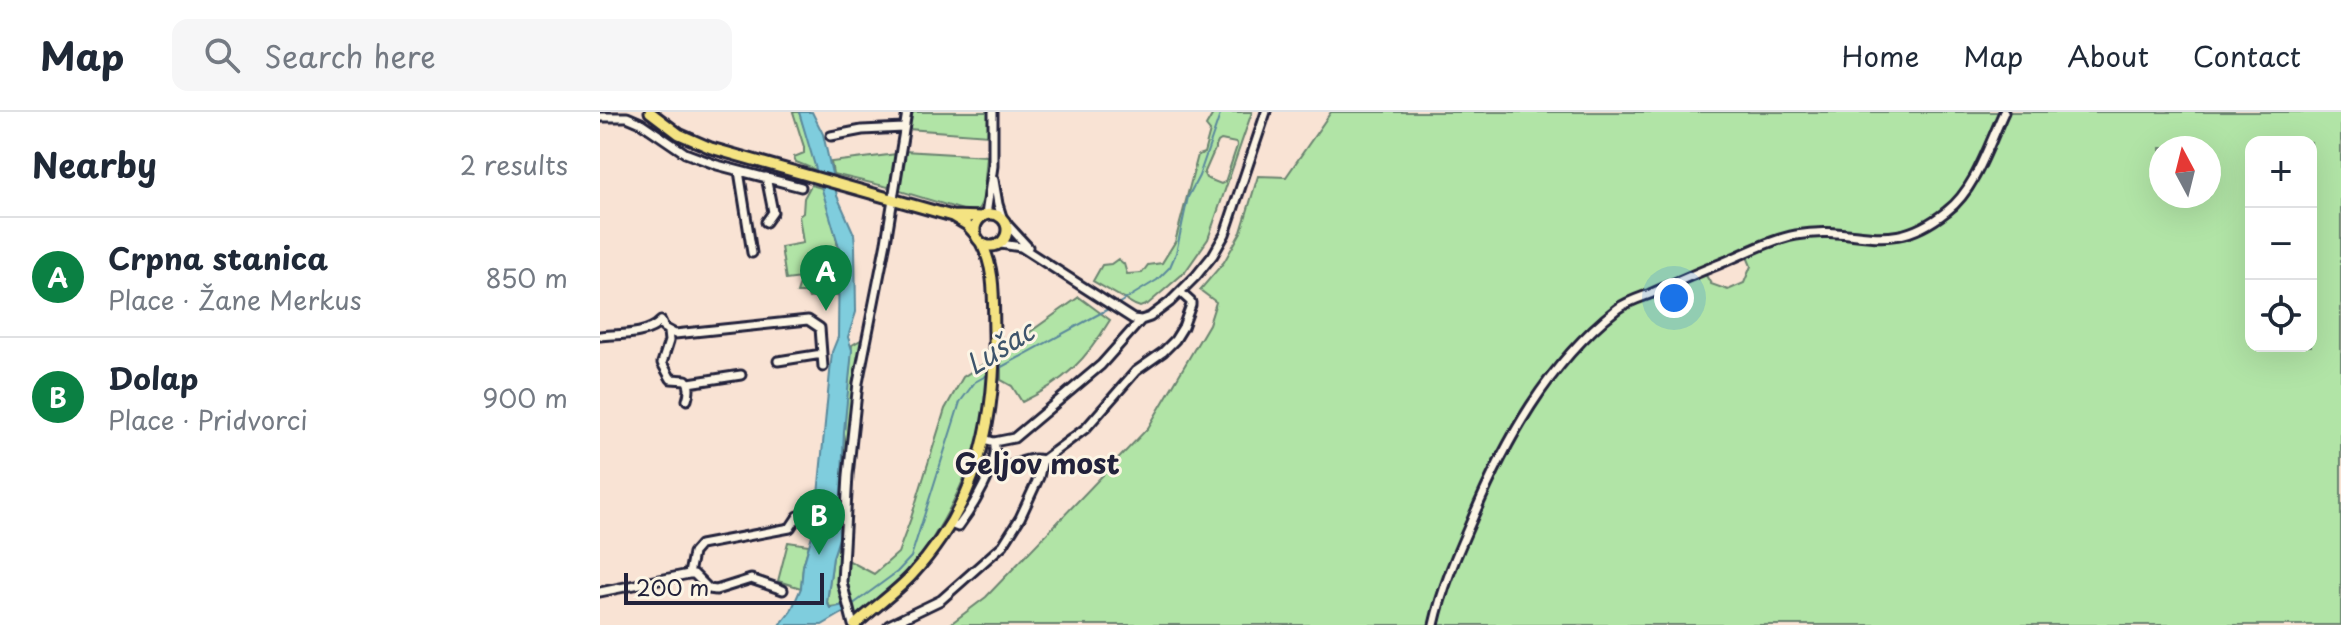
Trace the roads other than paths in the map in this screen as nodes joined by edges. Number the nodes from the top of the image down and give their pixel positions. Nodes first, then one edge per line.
1 (650, 112) edge
2 (907, 112) edge
3 (993, 112) edge
4 (1266, 112) edge
5 (2004, 112) edge
6 (600, 117) edge
7 (904, 128) junction
8 (831, 136) dead end
9 (993, 166) junction
10 (739, 171) junction
11 (766, 177) junction
12 (801, 187) dead end
13 (892, 198) junction
14 (952, 216) junction
15 (984, 216) junction
16 (766, 222) dead end
17 (1005, 222) junction
18 (978, 239) junction
19 (999, 245) junction
20 (752, 253) dead end
21 (1038, 257) junction
22 (993, 282) junction
23 (1180, 292) junction
24 (1141, 320) junction
25 (668, 332) junction
26 (600, 336) edge
27 (822, 354) junction
28 (778, 361) dead end
29 (823, 367) dead end
30 (741, 375) dead end
31 (689, 383) junction
32 (687, 400) dead end
33 (989, 440) junction
34 (1043, 460) junction
35 (990, 470) junction
36 (798, 516) dead end
37 (950, 524) junction
38 (689, 574) junction
39 (783, 590) dead end
40 (600, 592) edge
41 (854, 625) edge
42 (889, 625) edge
43 (1434, 625) edge

1 - 13 main road
2 - 7 street
3 - 9 street
4 - 23 street
5 - 43 street
6 - 10 street
7 - 8 street
7 - 13 street
9 - 15 street
9 - 17 street
10 - 11 street
10 - 20 street
11 - 12 street
11 - 16 street
13 - 14 main road
13 - 41 street
14 - 15 main road
14 - 18 main road
15 - 17 main road
15 - 18 main road
17 - 19 main road
17 - 21 street
18 - 19 main road
18 - 22 main road
19 - 21 street
19 - 22 main road
21 - 24 street
22 - 33 main road
23 - 24 street
23 - 34 street
24 - 33 street
25 - 26 street
25 - 27 street
25 - 31 street
27 - 28 street
27 - 29 street
30 - 31 street
31 - 32 street
33 - 35 street
33 - 37 main road
34 - 35 street
34 - 42 street
35 - 37 street
36 - 38 street
37 - 41 main road
38 - 39 street
38 - 40 street

